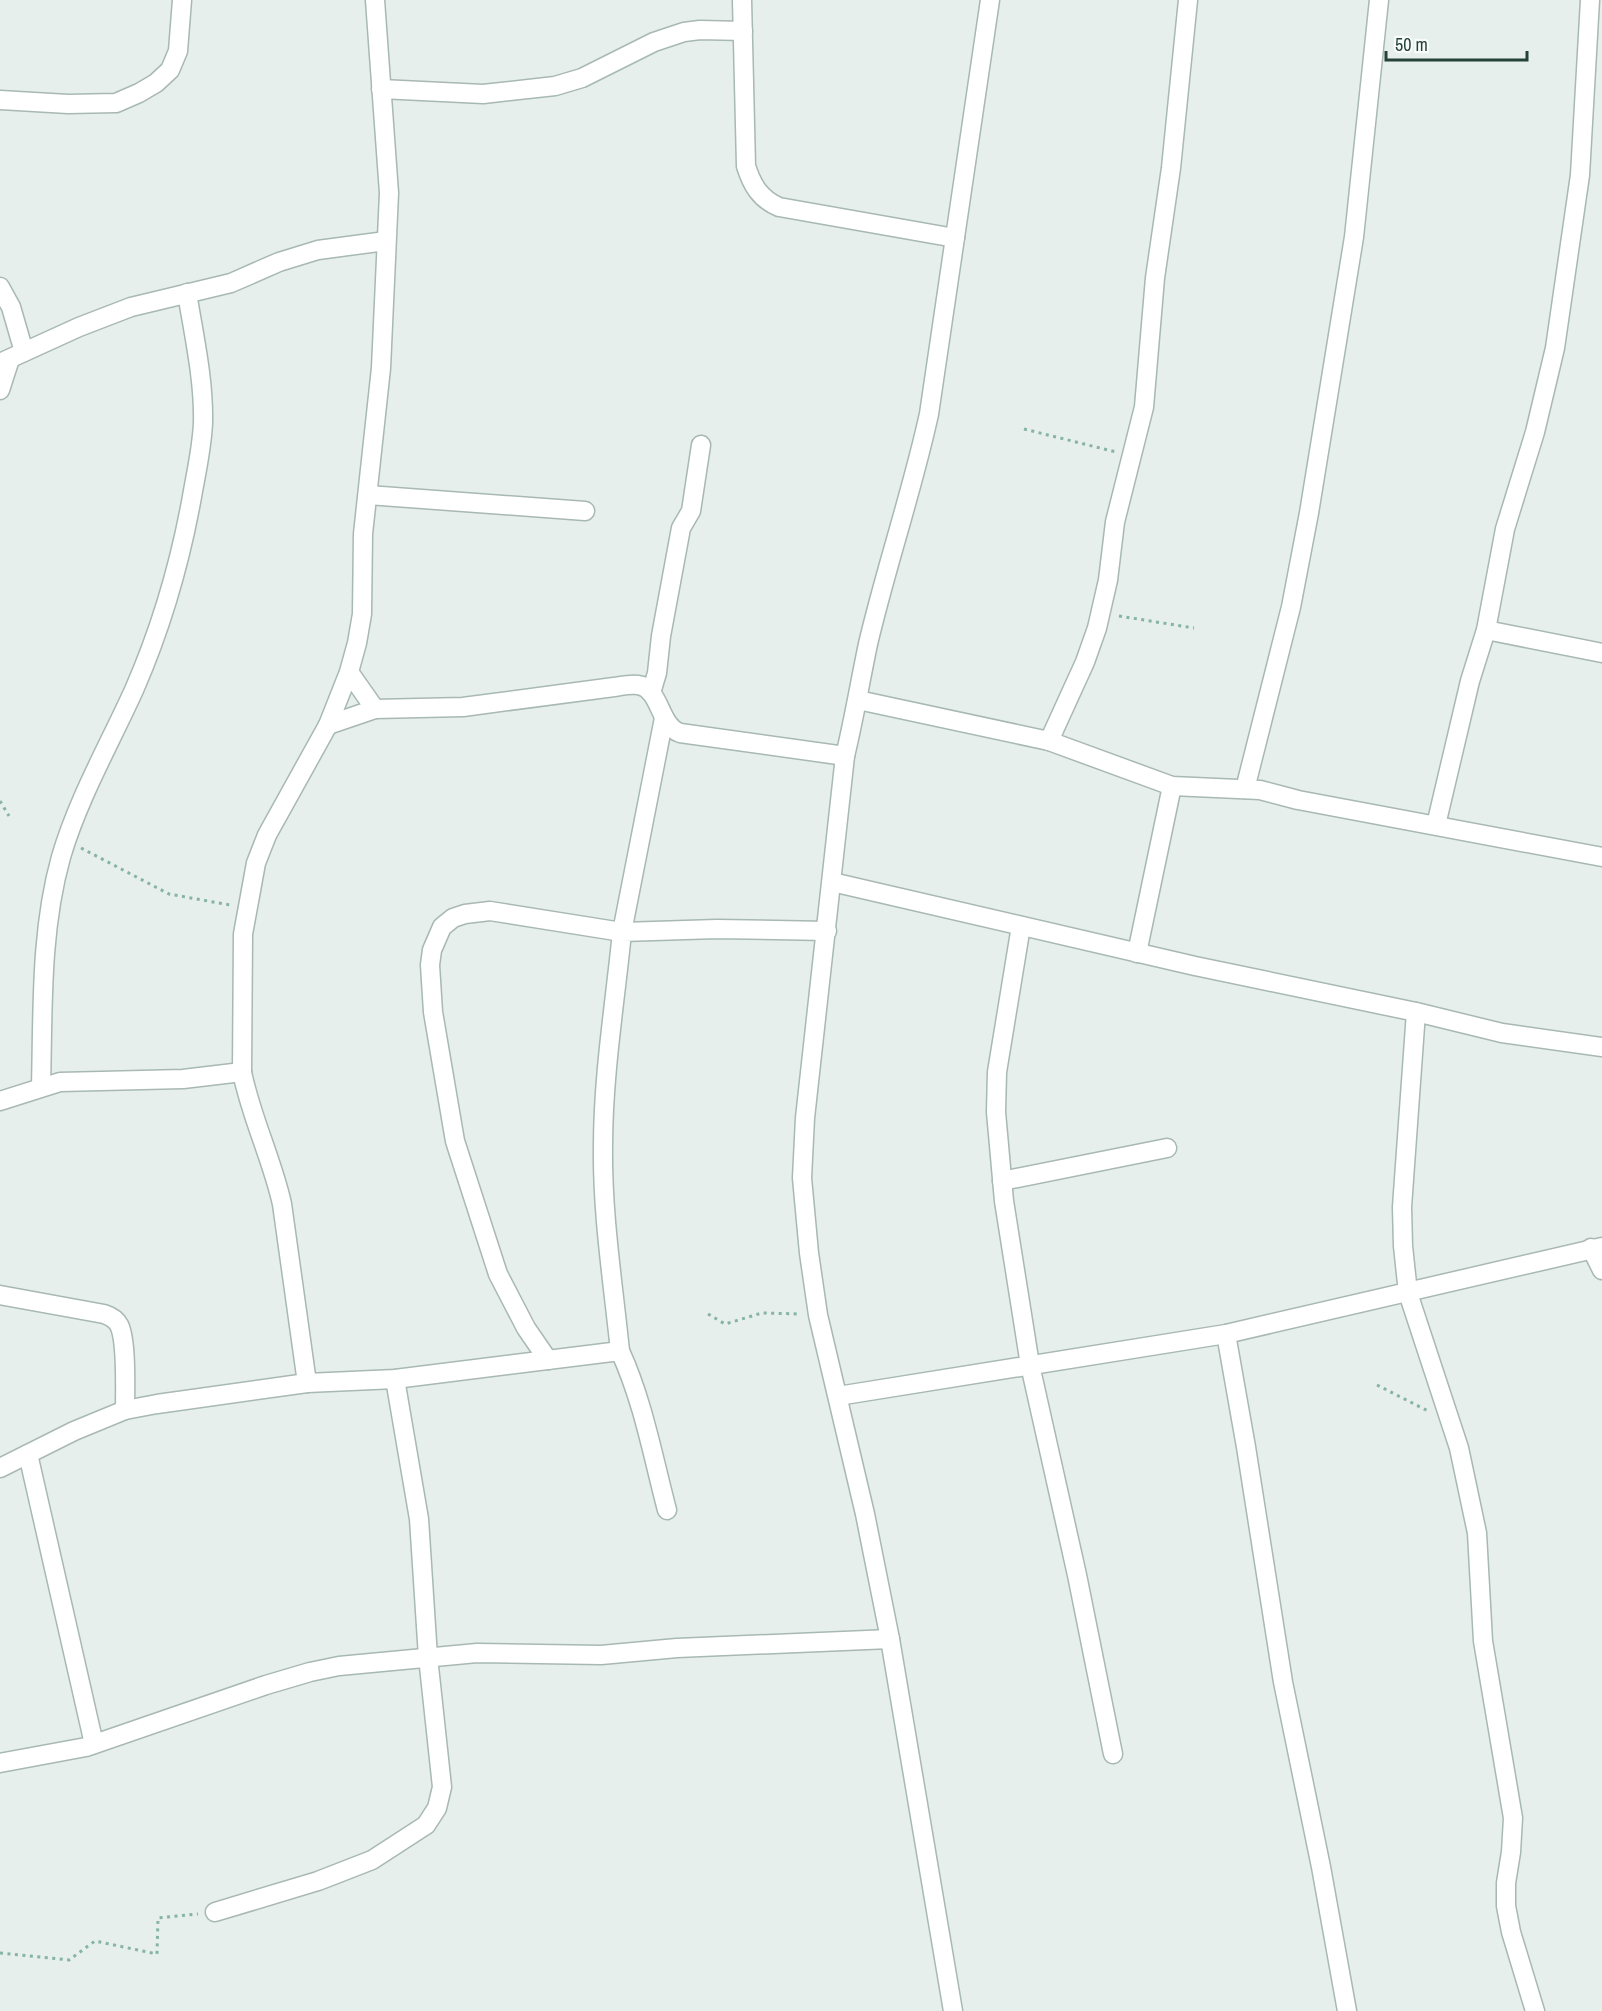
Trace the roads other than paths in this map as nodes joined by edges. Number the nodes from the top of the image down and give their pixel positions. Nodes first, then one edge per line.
1 (182, 0) edge
2 (375, 0) edge
3 (742, 0) edge
4 (990, 0) edge
5 (1188, 0) edge
6 (1380, 0) edge
7 (1590, 0) edge
8 (743, 31) junction
9 (381, 89) junction
10 (0, 100) edge
11 (0, 114) edge
12 (955, 238) junction
13 (386, 241) junction
14 (0, 287) edge
15 (187, 293) junction
16 (11, 358) edge
17 (0, 390) edge
18 (701, 445) dead end
19 (368, 495) junction
20 (585, 511) dead end
21 (1486, 630) junction
22 (1602, 652) edge
23 (349, 672) junction
24 (651, 693) junction
25 (858, 700) junction
26 (375, 709) junction
27 (664, 718) junction
28 (328, 725) junction
29 (1048, 741) junction
30 (845, 756) junction
31 (1172, 786) junction
32 (1245, 789) junction
33 (1436, 825) junction
34 (1602, 857) edge
35 (832, 882) junction
36 (1021, 926) junction
37 (827, 931) junction
38 (622, 932) junction
39 (1137, 953) junction
40 (1416, 1012) junction
41 (1602, 1047) edge
42 (242, 1072) junction
43 (42, 1087) junction
44 (0, 1101) edge
45 (1167, 1148) dead end
46 (1002, 1181) junction
47 (1597, 1247) edge
48 (1602, 1270) edge
49 (1408, 1293) junction
50 (0, 1295) edge
51 (1226, 1334) junction
52 (620, 1351) junction
53 (548, 1360) junction
54 (1030, 1365) junction
55 (395, 1379) junction
56 (307, 1383) junction
57 (838, 1396) junction
58 (125, 1410) junction
59 (28, 1454) junction
60 (0, 1468) edge
61 (667, 1510) dead end
62 (890, 1639) junction
63 (428, 1657) junction
64 (94, 1744) junction
65 (1113, 1754) dead end
66 (0, 1763) edge
67 (215, 1912) road end
68 (953, 2011) edge
69 (1347, 2011) edge
70 (1535, 2011) edge

1 - 10 street
2 - 9 street
3 - 8 street
4 - 12 street
5 - 29 street
6 - 32 street
7 - 21 street
8 - 9 street
8 - 12 street
9 - 13 street
10 - 11 street
12 - 25 street
13 - 15 street
13 - 19 street
14 - 16 street
15 - 16 street
15 - 43 street
16 - 17 street
18 - 24 street
19 - 20 street
19 - 23 street
21 - 22 street
21 - 33 street
23 - 26 street
23 - 28 street
24 - 26 street
24 - 27 street
25 - 29 street
25 - 30 street
26 - 28 street
27 - 30 street
27 - 38 street
28 - 42 street
29 - 31 street
30 - 35 street
31 - 32 street
31 - 39 street
32 - 33 street
33 - 34 street
35 - 36 street
35 - 37 street
36 - 39 street
36 - 46 street
37 - 38 street
37 - 57 street
38 - 52 street
38 - 53 street
39 - 40 street
40 - 41 street
40 - 49 street
42 - 43 street
42 - 56 street
43 - 44 street
45 - 46 street
46 - 54 street
47 - 48 street
47 - 49 street
49 - 51 street
49 - 70 street
50 - 58 street
51 - 54 street
51 - 69 street
52 - 53 street
52 - 61 street
53 - 55 street
54 - 57 street
54 - 65 street
55 - 56 street
55 - 63 street
56 - 58 street
57 - 62 street
58 - 59 street
59 - 60 street
59 - 64 street
62 - 63 street
62 - 68 street
63 - 64 street
63 - 67 street
64 - 66 street

